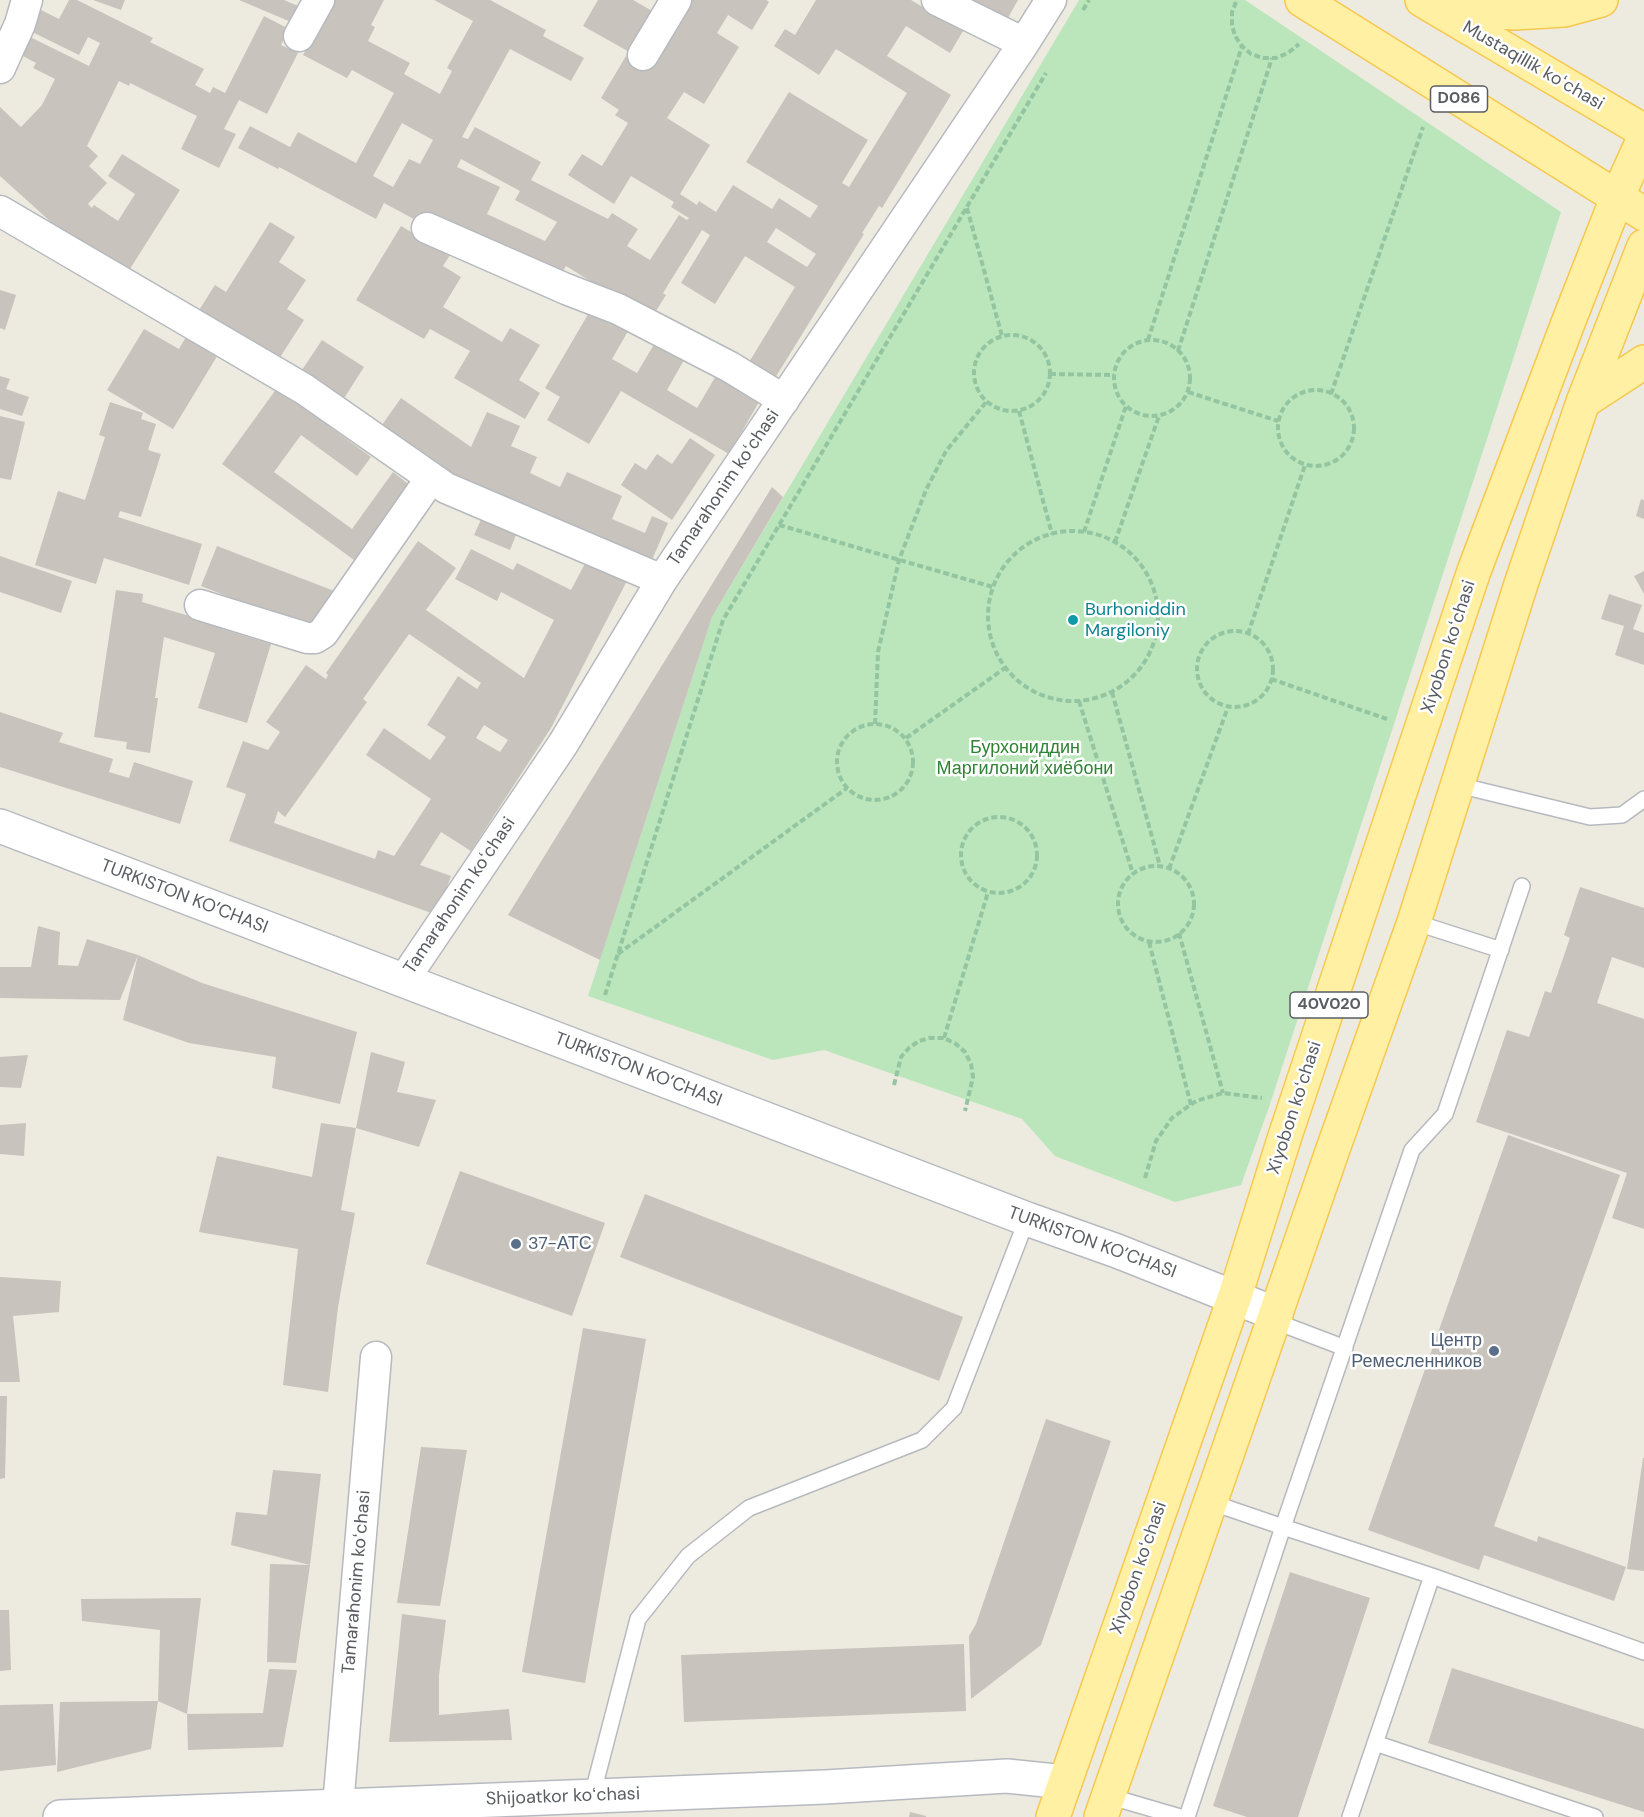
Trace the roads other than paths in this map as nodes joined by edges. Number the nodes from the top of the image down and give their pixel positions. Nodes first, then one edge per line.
1 (27, 0) edge
2 (319, 0) edge
3 (676, 0) edge
4 (936, 0) edge
5 (1051, 0) edge
6 (1302, 0) edge
7 (1601, 0) edge
8 (1428, 4) edge
9 (299, 36) dead end
10 (1024, 43) junction
11 (643, 55) dead end
12 (0, 68) edge
13 (1644, 131) edge
14 (1644, 138) edge
15 (1630, 206) edge
16 (0, 211) edge
17 (427, 228) dead end
18 (1644, 246) edge
19 (1644, 362) edge
20 (784, 400) junction
21 (1583, 402) junction
22 (431, 478) junction
23 (662, 580) junction
24 (200, 605) dead end
25 (1458, 785) junction
26 (1644, 799) edge
27 (0, 826) edge
28 (1522, 886) dead end
29 (1414, 922) junction
30 (1501, 950) junction
31 (403, 981) junction
32 (1027, 1219) junction
33 (1235, 1296) junction
34 (1275, 1317) junction
35 (1344, 1348) junction
36 (376, 1358) dead end
37 (1210, 1502) junction
38 (1283, 1527) junction
39 (1432, 1576) junction
40 (1644, 1652) edge
41 (1375, 1743) junction
42 (1065, 1782) junction
43 (592, 1796) junction
44 (338, 1806) junction
45 (1104, 1807) edge
46 (60, 1817) edge
47 (1053, 1817) edge
48 (1180, 1817) edge
49 (1187, 1817) edge
50 (1350, 1817) edge
51 (1595, 1817) edge

1 - 12 street
2 - 9 street
3 - 11 street
4 - 10 street
5 - 10 street, Tamarahonim koʻchasi
6 - 15 main road, D086
7 - 8 main road
8 - 13 main road, Mustaqillik koʻchasi
10 - 20 street, Tamarahonim koʻchasi
14 - 15 main road, 40V020
15 - 33 main road, Xiyobon koʻchasi / 40V020
16 - 22 street
17 - 20 street
18 - 21 main road, 40V020
19 - 21 main road
20 - 23 street, Tamarahonim koʻchasi
21 - 25 main road, 40V020
22 - 23 street
22 - 24 street
23 - 31 street, Tamarahonim koʻchasi
25 - 26 lane
25 - 29 main road, 40V020
27 - 31 main road, TURKISTON KO’CHASI
28 - 30 lane
29 - 30 lane
29 - 34 main road, 40V020
30 - 35 lane
31 - 32 main road, TURKISTON KO’CHASI
32 - 33 main road, TURKISTON KO’CHASI
32 - 43 lane
33 - 34 main road, TURKISTON KO’CHASI
33 - 42 main road, Xiyobon koʻchasi / 40V020
34 - 35 lane
34 - 37 main road, 40V020
35 - 38 lane
36 - 44 street, Tamarahonim koʻchasi
37 - 38 lane
37 - 45 main road, 40V020
38 - 39 lane
38 - 49 lane
39 - 40 lane
39 - 41 lane
41 - 50 lane
41 - 51 lane
42 - 43 main road, Shijoatkor koʻchasi
42 - 47 main road, Xiyobon koʻchasi / 40V020
43 - 44 main road, Shijoatkor koʻchasi
44 - 46 main road, Shijoatkor koʻchasi
45 - 48 lane

